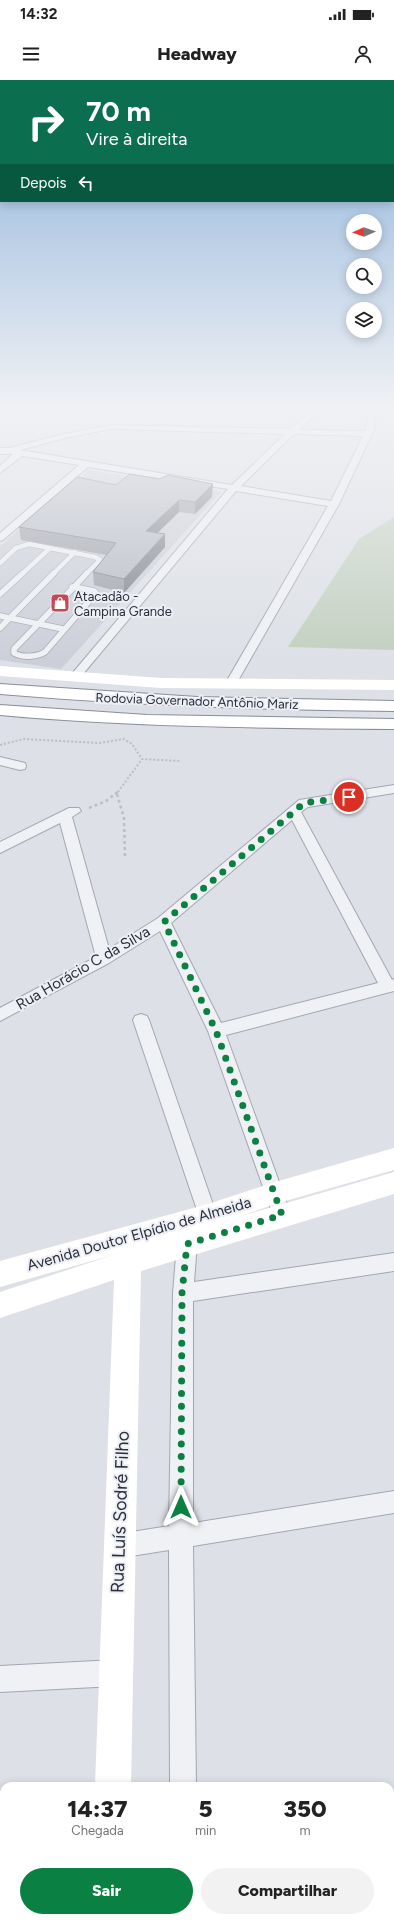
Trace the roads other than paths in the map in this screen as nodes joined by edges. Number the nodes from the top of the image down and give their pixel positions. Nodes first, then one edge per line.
1 (53, 492) edge
2 (231, 492) edge
3 (259, 492) edge
4 (340, 492) edge
5 (334, 504) junction
6 (0, 538) edge
7 (50, 548) junction
8 (75, 552) junction
9 (0, 563) edge
10 (72, 587) junction
11 (0, 594) edge
12 (0, 616) edge
13 (10, 618) junction
14 (38, 623) junction
15 (0, 628) edge
16 (63, 629) junction
17 (0, 671) edge
18 (74, 678) junction
19 (231, 684) junction
20 (394, 685) edge
21 (0, 690) edge
22 (394, 706) edge
23 (0, 710) edge
24 (394, 724) edge
25 (0, 761) edge
26 (20, 766) dead end
27 (394, 789) edge
28 (294, 811) junction
29 (0, 848) edge
30 (164, 922) junction
31 (104, 959) junction
32 (391, 986) edge
33 (0, 1015) edge
34 (141, 1020) dead end
35 (216, 1031) junction
36 (394, 1159) edge
37 (394, 1183) edge
38 (278, 1204) junction
39 (208, 1216) junction
40 (187, 1244) junction
41 (126, 1251) junction
42 (394, 1262) edge
43 (0, 1274) edge
44 (182, 1293) junction
45 (0, 1305) edge
46 (394, 1502) edge
47 (181, 1538) junction
48 (119, 1546) junction
49 (115, 1673) junction
50 (0, 1679) edge
51 (113, 1782) edge
52 (183, 1782) edge

1 - 6 street
2 - 18 street
3 - 5 street
4 - 5 street
5 - 19 street
7 - 8 lane
7 - 9 lane
7 - 11 lane
8 - 10 lane
8 - 13 lane
10 - 14 lane
10 - 16 lane
12 - 13 lane
13 - 14 lane
13 - 15 lane
14 - 16 lane
14 - 16 lane
17 - 18 main road
18 - 19 main road
19 - 20 main road
21 - 22 main road, Rodovia Governador Antônio Mariz
23 - 24 main road, Rodovia Governador Antônio Mariz
25 - 26 street
27 - 28 street, Rua Horácio C da Silva
28 - 30 street, Rua Horácio C da Silva
28 - 32 street
29 - 31 street
30 - 31 street, Rua Horácio C da Silva
30 - 35 street
31 - 33 street, Rua Horácio C da Silva
32 - 35 street
34 - 39 street
35 - 38 street
36 - 38 main road, Avenida Doutor Elpídio de Almeida
37 - 38 main road, Avenida Doutor Elpídio de Almeida
38 - 39 main road, Avenida Doutor Elpídio de Almeida
38 - 40 main road, Avenida Doutor Elpídio de Almeida
39 - 41 main road, Avenida Doutor Elpídio de Almeida
40 - 41 main road, Avenida Doutor Elpídio de Almeida
40 - 44 street
41 - 43 main road, Avenida Doutor Elpídio de Almeida
41 - 45 main road, Avenida Doutor Elpídio de Almeida
41 - 48 main road, Rua Luís Sodré Filho
42 - 44 street
44 - 47 street
46 - 47 street
47 - 48 street
47 - 52 street
48 - 49 main road, Rua Luís Sodré Filho
49 - 50 street
49 - 51 main road, Rua Luís Sodré Filho

